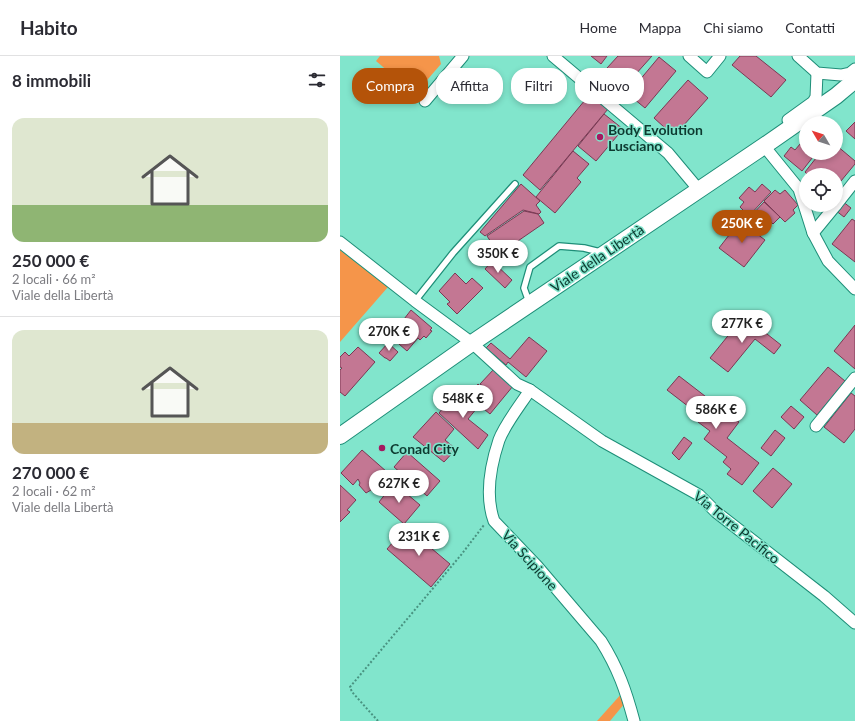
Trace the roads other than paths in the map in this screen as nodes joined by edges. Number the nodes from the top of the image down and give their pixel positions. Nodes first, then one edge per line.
1 (462, 56) edge
2 (553, 56) edge
3 (689, 56) edge
4 (720, 56) edge
5 (798, 56) edge
6 (855, 69) edge
7 (817, 73) junction
8 (853, 85) edge
9 (428, 97) edge
10 (778, 136) junction
11 (764, 146) junction
12 (855, 181) edge
13 (515, 184) dead end
14 (699, 190) junction
15 (843, 196) edge
16 (830, 212) edge
17 (813, 233) junction
18 (340, 242) edge
19 (604, 253) junction
20 (855, 289) edge
21 (414, 301) junction
22 (529, 304) junction
23 (472, 343) junction
24 (855, 378) edge
25 (530, 390) junction
26 (816, 426) dead end
27 (340, 436) edge
28 (855, 623) edge
29 (634, 721) edge

1 - 9 street
2 - 14 street
3 - 4 street
5 - 7 street
6 - 7 street
7 - 10 street
8 - 10 main road, Viale della Libertà
10 - 11 main road, Viale della Libertà
11 - 14 main road, Viale della Libertà
11 - 17 street
12 - 15 street
13 - 21 lane
14 - 19 main road, Viale della Libertà
16 - 17 street
17 - 20 street
18 - 21 street
19 - 22 main road, Viale della Libertà
19 - 22 lane
21 - 23 street
22 - 23 main road, Viale della Libertà
23 - 25 street, Via Torre Pacifico
23 - 27 main road, Viale della Libertà
24 - 26 street
25 - 28 street, Via Torre Pacifico
25 - 29 street, Via Scipione

